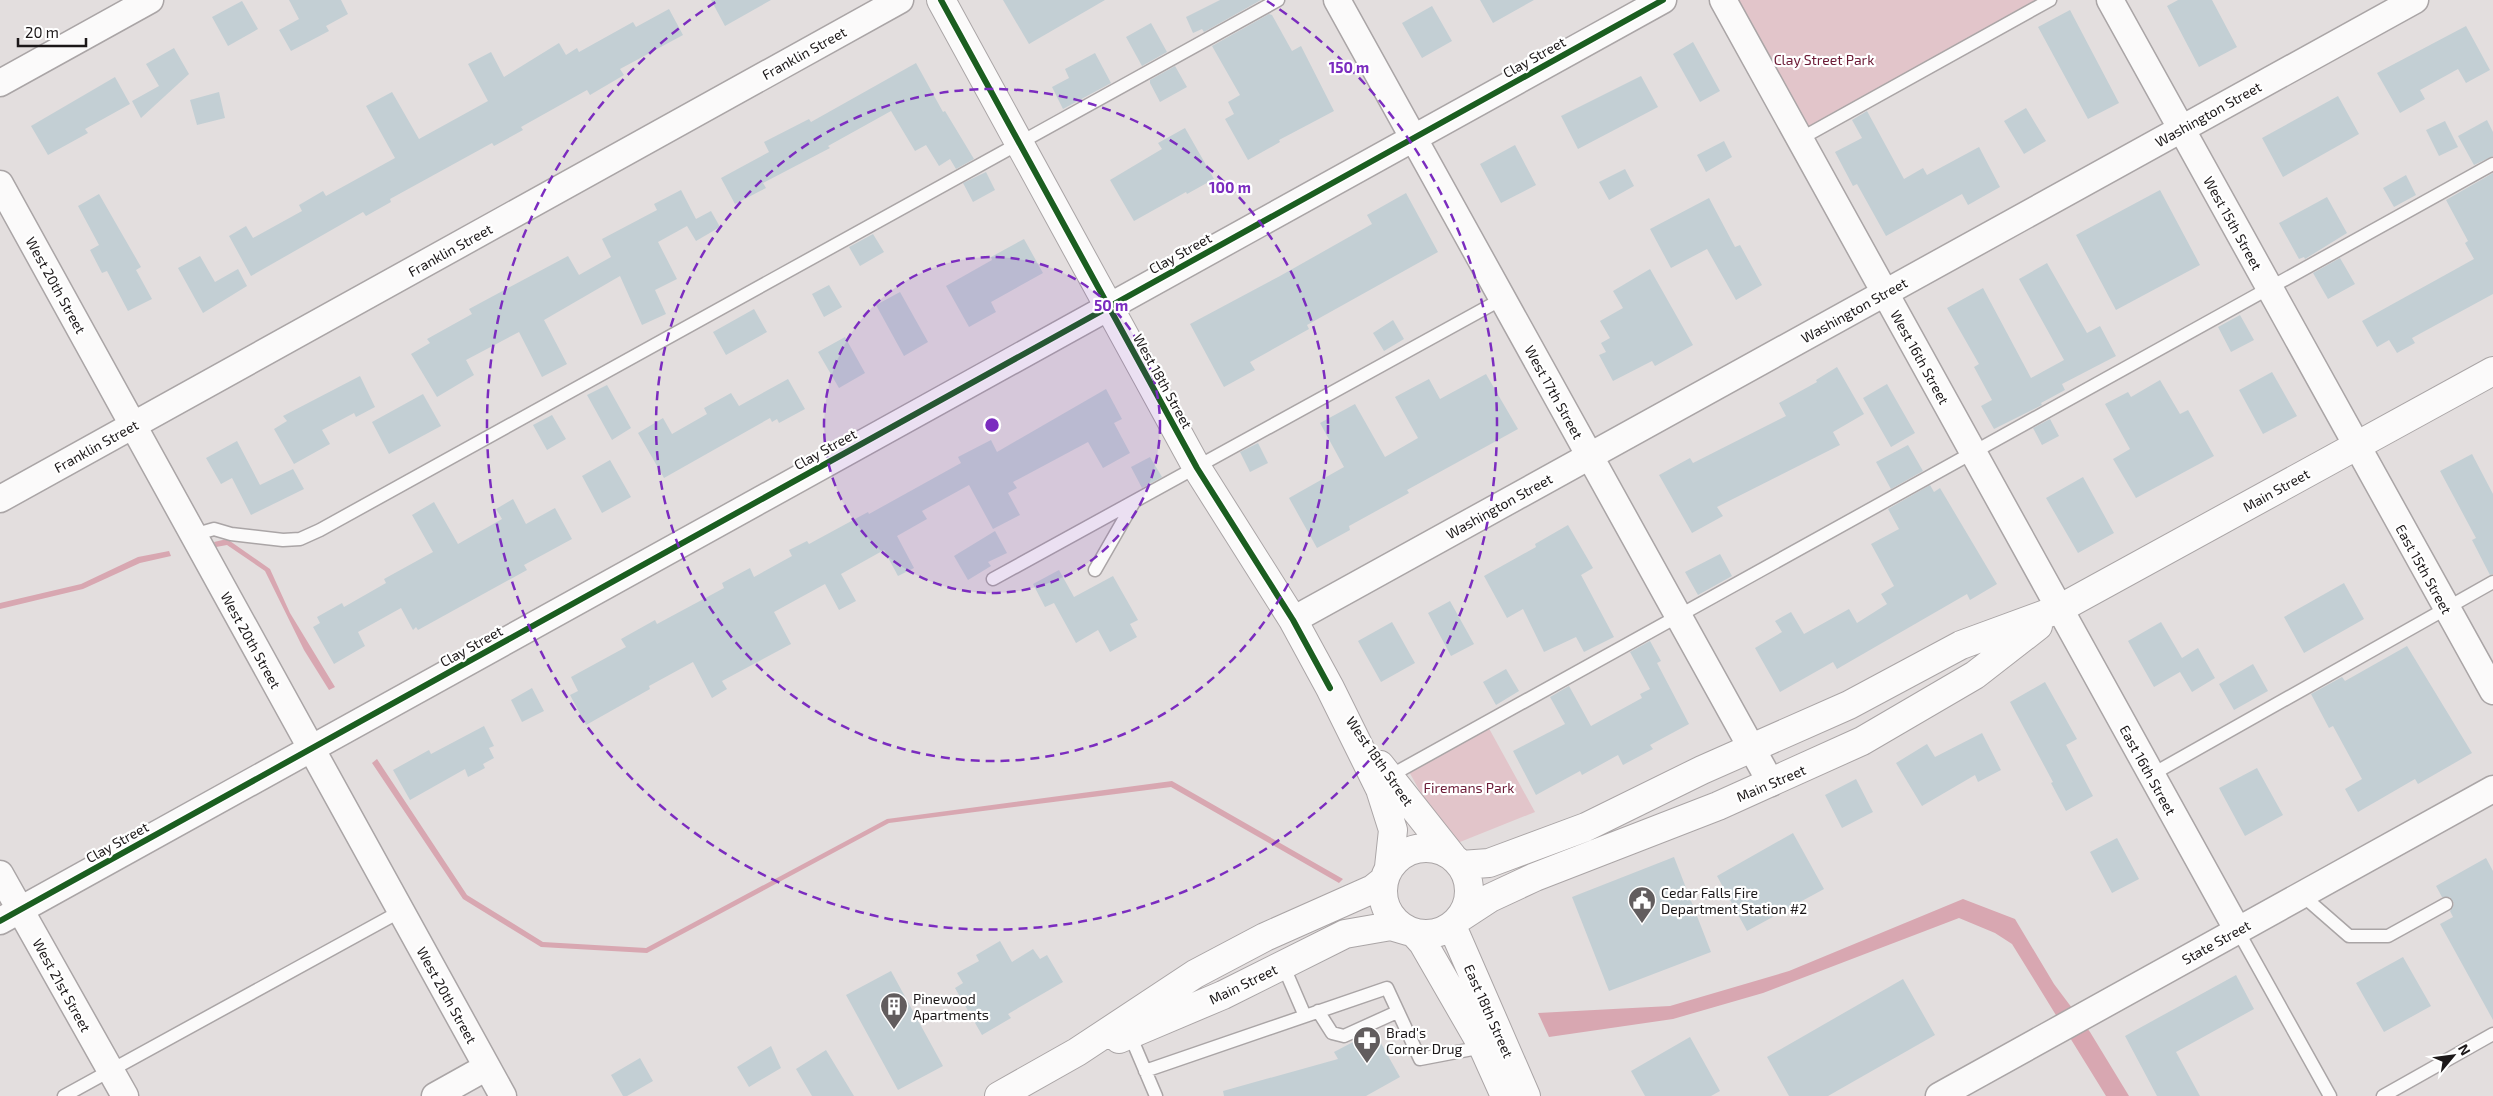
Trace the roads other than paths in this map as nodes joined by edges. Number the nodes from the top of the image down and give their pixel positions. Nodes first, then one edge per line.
1 (150, 0) edge
2 (900, 0) edge
3 (941, 0) edge
4 (1278, 0) edge
5 (1337, 0) edge
6 (1663, 0) edge
7 (1723, 0) edge
8 (2050, 0) edge
9 (2110, 0) edge
10 (2415, 0) edge
11 (0, 83) edge
12 (2181, 129) junction
13 (1413, 138) junction
14 (1800, 139) junction
15 (1019, 142) junction
16 (2493, 164) edge
17 (0, 184) edge
18 (2269, 290) junction
19 (1884, 293) junction
20 (1502, 299) junction
21 (1109, 307) junction
22 (2493, 371) edge
23 (133, 425) junction
24 (2355, 446) junction
25 (1973, 454) junction
26 (1589, 456) junction
27 (1197, 468) junction
28 (0, 499) edge
29 (1134, 502) junction
30 (193, 535) junction
31 (1095, 570) dead end
32 (993, 579) dead end
33 (2493, 582) edge
34 (2446, 607) junction
35 (2059, 609) junction
36 (1679, 616) junction
37 (1293, 620) junction
38 (1330, 688) junction
39 (2493, 691) edge
40 (311, 748) junction
41 (1752, 748) junction
42 (2151, 775) junction
43 (1388, 777) junction
44 (1771, 783) junction
45 (2493, 789) edge
46 (1456, 861) junction
47 (0, 874) edge
48 (1386, 874) junction
49 (2302, 895) junction
50 (2446, 904) dead end
51 (401, 911) junction
52 (10, 915) edge
53 (1457, 922) junction
54 (2238, 931) junction
55 (1411, 932) junction
56 (1283, 965) junction
57 (1318, 1012) junction
58 (1398, 1012) junction
59 (1305, 1016) junction
60 (2493, 1034) edge
61 (1130, 1035) junction
62 (1483, 1047) junction
63 (1077, 1052) junction
64 (487, 1067) junction
65 (110, 1071) junction
66 (1145, 1071) junction
67 (64, 1096) edge
68 (125, 1096) edge
69 (436, 1096) edge
70 (503, 1096) edge
71 (999, 1096) edge
72 (1156, 1096) edge
73 (1505, 1096) edge
74 (1526, 1096) edge
75 (1939, 1096) edge
76 (2330, 1096) edge
77 (2383, 1096) edge

1 - 11 street
2 - 23 street, Franklin Street
3 - 15 main road, West 18th Street
4 - 15 lane
5 - 13 street, West 17th Street
6 - 13 street, Clay Street
7 - 14 street, West 16th Street
8 - 14 lane
9 - 12 street, West 15th Street
10 - 12 street, Washington Street
12 - 18 street, West 15th Street
12 - 19 street, Washington Street
13 - 20 street, West 17th Street
13 - 21 street, Clay Street
14 - 19 street, West 16th Street
15 - 21 main road, West 18th Street
15 - 30 lane
16 - 18 lane
17 - 23 street, West 20th Street
18 - 24 street, West 15th Street
18 - 25 lane
19 - 25 street, West 16th Street
19 - 26 street, Washington Street
20 - 26 street, West 17th Street
20 - 27 lane
21 - 27 main road, West 18th Street
21 - 40 street, Clay Street
22 - 24 main road, Main Street
23 - 28 street, Franklin Street
23 - 30 street, West 20th Street
24 - 34 street, East 15th Street
24 - 35 main road, Main Street
25 - 35 street, West 16th Street
25 - 36 lane
26 - 36 street, West 17th Street
26 - 37 street, Washington Street
27 - 29 lane
27 - 37 main road, West 18th Street
29 - 31 lane
29 - 32 lane
30 - 40 street, West 20th Street
33 - 34 lane
34 - 39 street, East 15th Street
34 - 42 lane
35 - 41 main road, Main Street
35 - 42 street, East 16th Street
35 - 44 main road, Main Street
36 - 41 street, West 17th Street
36 - 43 lane
37 - 38 main road, West 18th Street
38 - 43 main road, West 18th Street
38 - 48 main road, West 18th Street
40 - 51 street, West 20th Street
40 - 52 street, Clay Street
41 - 44 street, West 17th Street
41 - 46 main road, Main Street
42 - 54 street, East 16th Street
43 - 46 main road, West 18th Street
44 - 53 main road, Main Street
45 - 49 street, State Street
46 - 48 main road
46 - 53 main road
47 - 52 street, West 21st Street
48 - 55 main road
48 - 63 main road, Main Street
49 - 50 lane
49 - 54 street, State Street
51 - 64 street, West 20th Street
51 - 65 lane
52 - 65 street, West 21st Street
53 - 55 main road
53 - 74 main road, East 18th Street
54 - 75 street, State Street
54 - 76 lane
55 - 56 main road, Main Street
55 - 62 main road, East 18th Street
56 - 59 lane
56 - 61 main road, Main Street
57 - 58 lane
57 - 58 lane
57 - 59 lane
58 - 62 lane
59 - 66 lane
60 - 77 lane
61 - 63 main road, Main Street
61 - 66 lane
62 - 73 main road, East 18th Street
63 - 71 main road, Main Street
64 - 69 street
64 - 70 street, West 20th Street
65 - 67 lane
65 - 68 street, West 21st Street
66 - 72 lane

